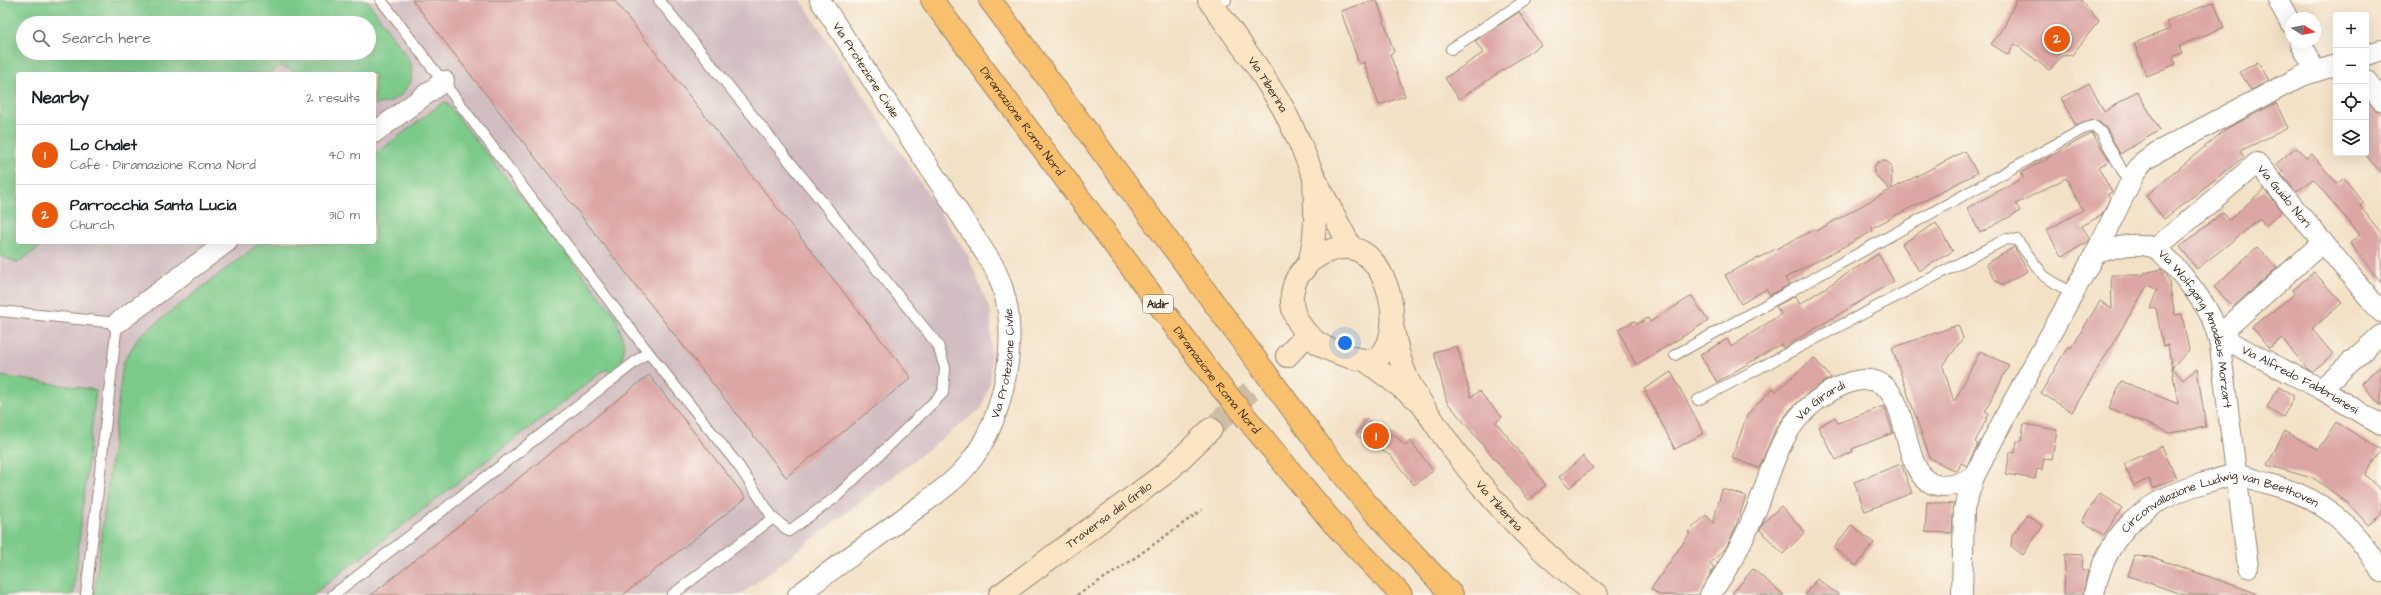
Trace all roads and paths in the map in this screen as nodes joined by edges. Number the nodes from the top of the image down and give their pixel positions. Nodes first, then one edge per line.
1 (381, 0) edge
2 (659, 0) edge
3 (820, 0) edge
4 (932, 0) edge
5 (990, 0) edge
6 (1526, 0) edge
7 (2278, 0) edge
8 (1216, 2) edge
9 (2285, 13) edge
10 (2303, 48) edge
11 (1451, 49) dead end
12 (2381, 50) edge
13 (2369, 54) edge
14 (2333, 66) edge
15 (2315, 71) junction
16 (444, 81) junction
17 (2369, 84) edge
18 (2381, 100) edge
19 (376, 132) edge
20 (1314, 177) junction
21 (2130, 183) junction
22 (2323, 242) junction
23 (224, 244) edge
24 (1350, 248) junction
25 (2156, 248) junction
26 (2096, 254) junction
27 (1310, 261) junction
28 (2073, 294) junction
29 (0, 311) edge
30 (2381, 312) edge
31 (117, 323) junction
32 (1393, 329) junction
33 (1307, 335) junction
34 (2381, 335) edge
35 (2218, 336) junction
36 (648, 352) junction
37 (1675, 355) dead end
38 (1287, 356) tunnel mouth
39 (1365, 360) junction
40 (2321, 389) junction
41 (1698, 400) dead end
42 (1420, 401) junction
43 (2381, 425) edge
44 (1211, 429) tunnel mouth
45 (2236, 475) junction
46 (1974, 477) junction
47 (1202, 510) dead end
48 (773, 518) junction
49 (2248, 567) dead end
50 (2381, 572) edge
51 (813, 589) edge
52 (86, 595) edge
53 (333, 595) edge
54 (672, 595) edge
55 (798, 595) edge
56 (1000, 595) edge
57 (1077, 595) edge
58 (1401, 595) edge
59 (1452, 595) edge
60 (1597, 595) edge
61 (1710, 595) edge
62 (1962, 595) edge
63 (2094, 595) edge

1 - 16 lane
2 - 48 lane
3 - 51 street, Via Protezione Civile
4 - 58 highway, Diramazione Roma Nord / A1dir
5 - 59 highway
6 - 11 lane
7 - 9 street
8 - 20 main road, Via Tiberina
10 - 15 street
12 - 13 street
14 - 15 street
15 - 21 street
16 - 19 street
16 - 36 lane
17 - 18 street
20 - 24 main road, Via Tiberina
20 - 27 main road, Via Tiberina
21 - 26 street
21 - 37 lane
22 - 25 street, Via Guido Nori
22 - 30 street, Via Guido Nori
22 - 35 street
23 - 31 street
24 - 27 main road, Via Tiberina
24 - 32 main road, Via Tiberina
25 - 26 street, Via Wolfgang Amadeus Morzart
25 - 35 street, Via Wolfgang Amadeus Morzart
26 - 28 street
27 - 33 main road, Via Tiberina
28 - 41 lane
28 - 46 street
29 - 31 lane
31 - 52 lane
32 - 39 main road, Via Tiberina
32 - 42 main road, Via Tiberina
33 - 38 main road
33 - 39 main road, Via Tiberina
34 - 40 street
35 - 40 street, Via Alfredo Fabbrianesi
35 - 45 street, Via Wolfgang Amadeus Morzart
36 - 48 lane
36 - 53 lane
39 - 42 main road, Via Tiberina
40 - 43 street, Via Alfredo Fabbrianesi
42 - 60 main road, Via Tiberina
44 - 56 main road, Traversa del Grillo
45 - 49 street, Via Wolfgang Amadeus Morzart
45 - 50 street, Circonvallazione Ludwig van Beethoven
45 - 63 street, Circonvallazione Ludwig van Beethoven
46 - 61 street, Via Girardi
46 - 62 street
47 - 57 path
48 - 54 lane
51 - 55 street, Via Protezione Civile

